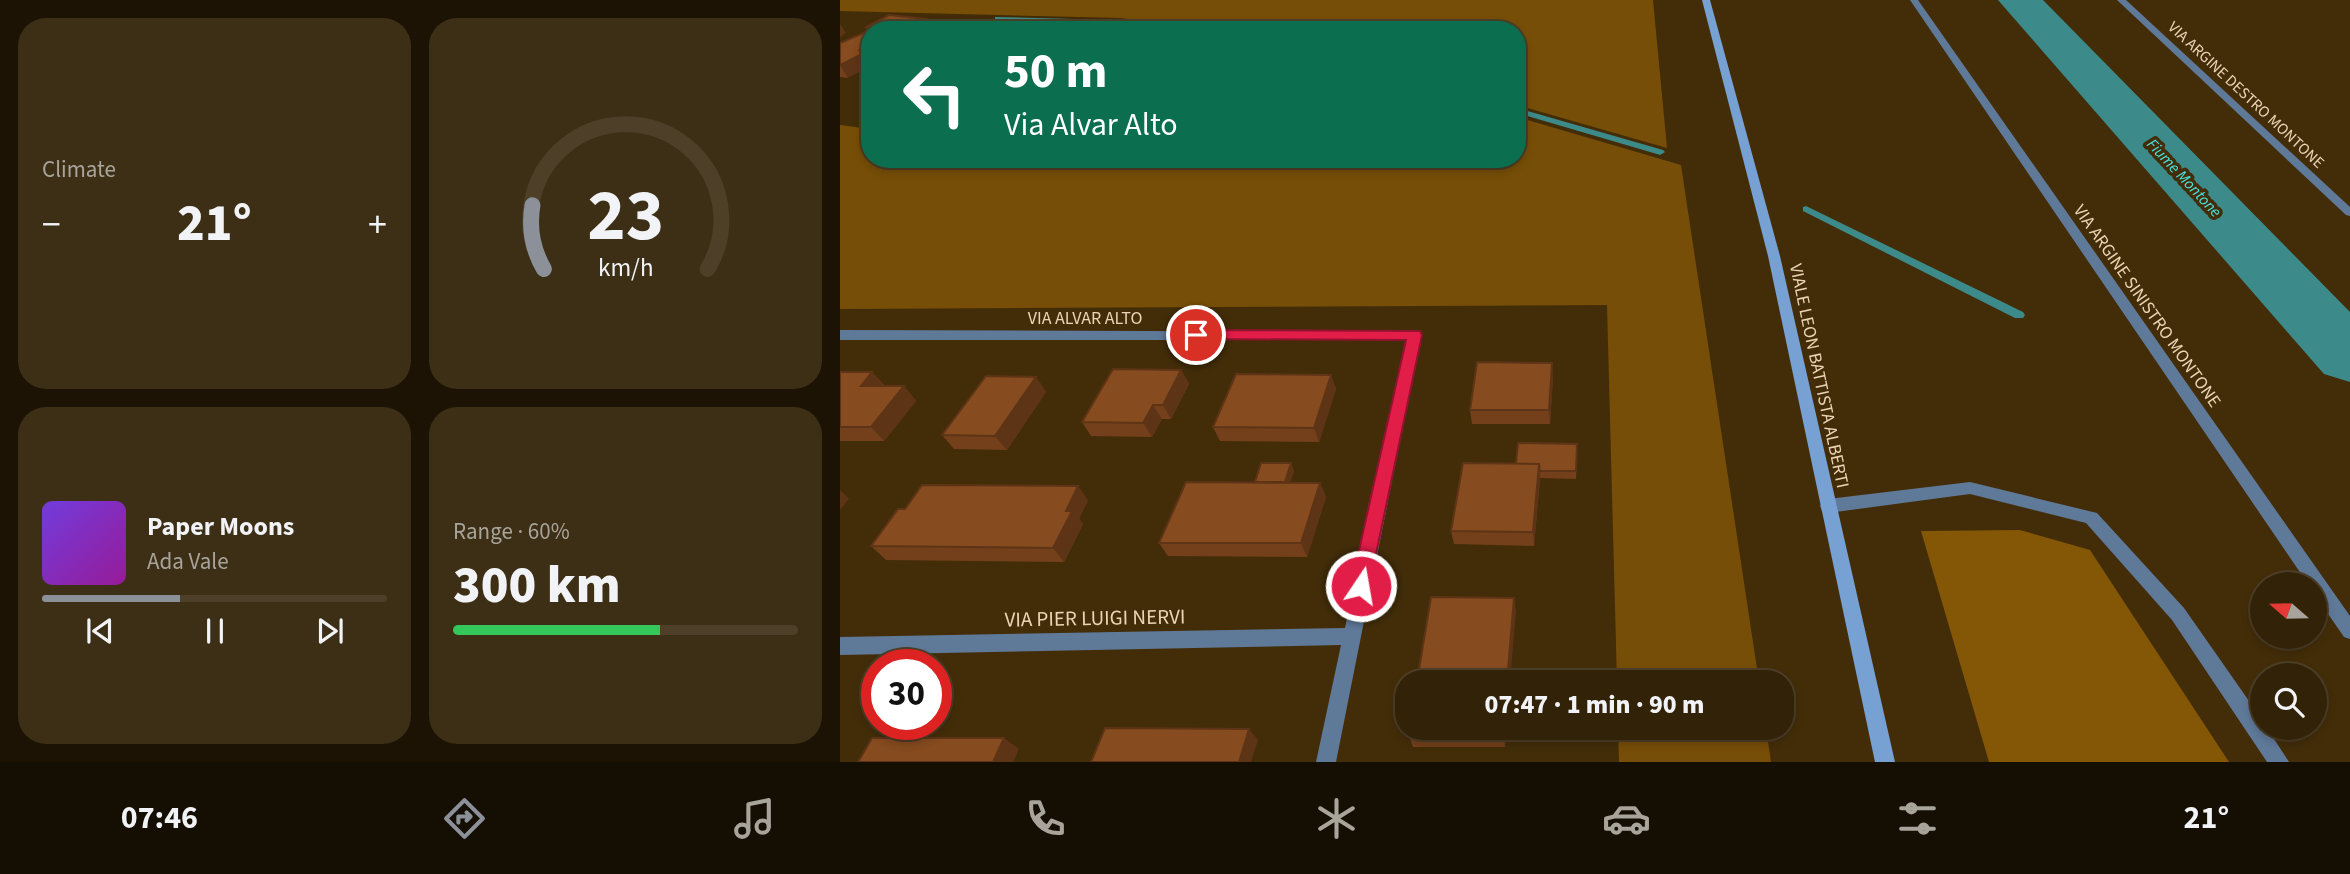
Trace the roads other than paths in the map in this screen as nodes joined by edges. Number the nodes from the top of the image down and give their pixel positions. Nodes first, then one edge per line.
1 (1706, 0) edge
2 (1914, 0) edge
3 (2121, 0) edge
4 (2350, 213) edge
5 (840, 335) edge
6 (1828, 506) junction
7 (2350, 631) edge
8 (1350, 636) junction
9 (840, 646) edge
10 (1326, 762) edge
11 (1885, 762) edge
12 (2280, 762) edge

1 - 6 main road, VIALE LEON BATTISTA ALBERTI
2 - 7 street, VIA ARGINE SINISTRO MONTONE
3 - 4 street, VIA ARGINE DESTRO MONTONE
5 - 8 street, VIA ALVAR ALTO
6 - 11 main road, VIALE LEON BATTISTA ALBERTI
6 - 12 street
8 - 9 street, VIA PIER LUIGI NERVI
8 - 10 street

